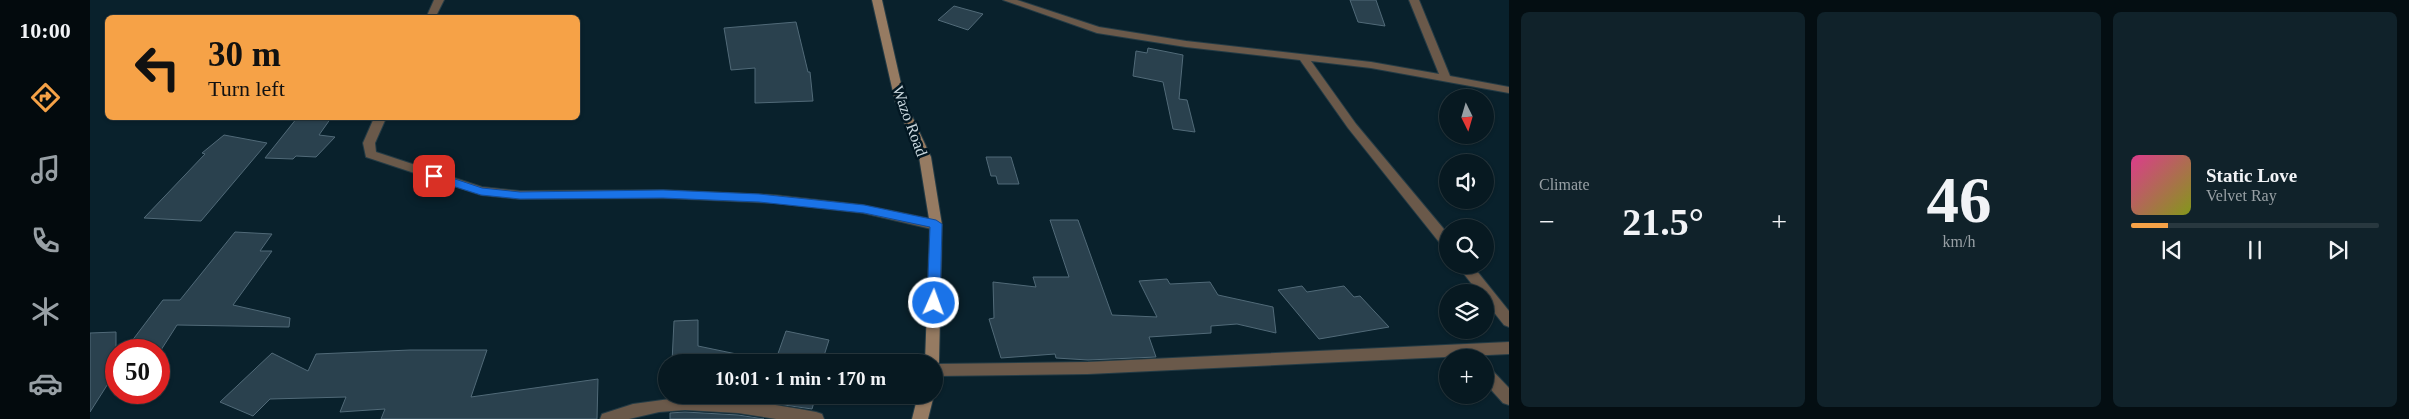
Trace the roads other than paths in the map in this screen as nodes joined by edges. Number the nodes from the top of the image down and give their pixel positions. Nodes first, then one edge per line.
1 (439, 0) edge
2 (877, 0) edge
3 (1008, 0) edge
4 (1414, 0) edge
5 (432, 15) edge
6 (1302, 56) junction
7 (1445, 77) junction
8 (1509, 90) edge
9 (379, 120) edge
10 (936, 224) junction
11 (1439, 233) edge
12 (1471, 274) edge
13 (1509, 321) edge
14 (1509, 348) edge
15 (1494, 350) edge
16 (932, 354) edge
17 (1439, 355) edge
18 (943, 370) edge
19 (1494, 382) edge
20 (1509, 398) edge
21 (924, 404) edge
22 (608, 419) edge
23 (816, 419) edge
24 (920, 419) edge

1 - 5 street
2 - 10 main road, Wazo Road
3 - 6 street
4 - 7 street
6 - 7 street
6 - 11 street
7 - 8 street
9 - 10 street
10 - 16 main road, Wazo Road
12 - 13 street
14 - 15 street
17 - 18 street
19 - 20 street
21 - 24 main road
22 - 23 street

